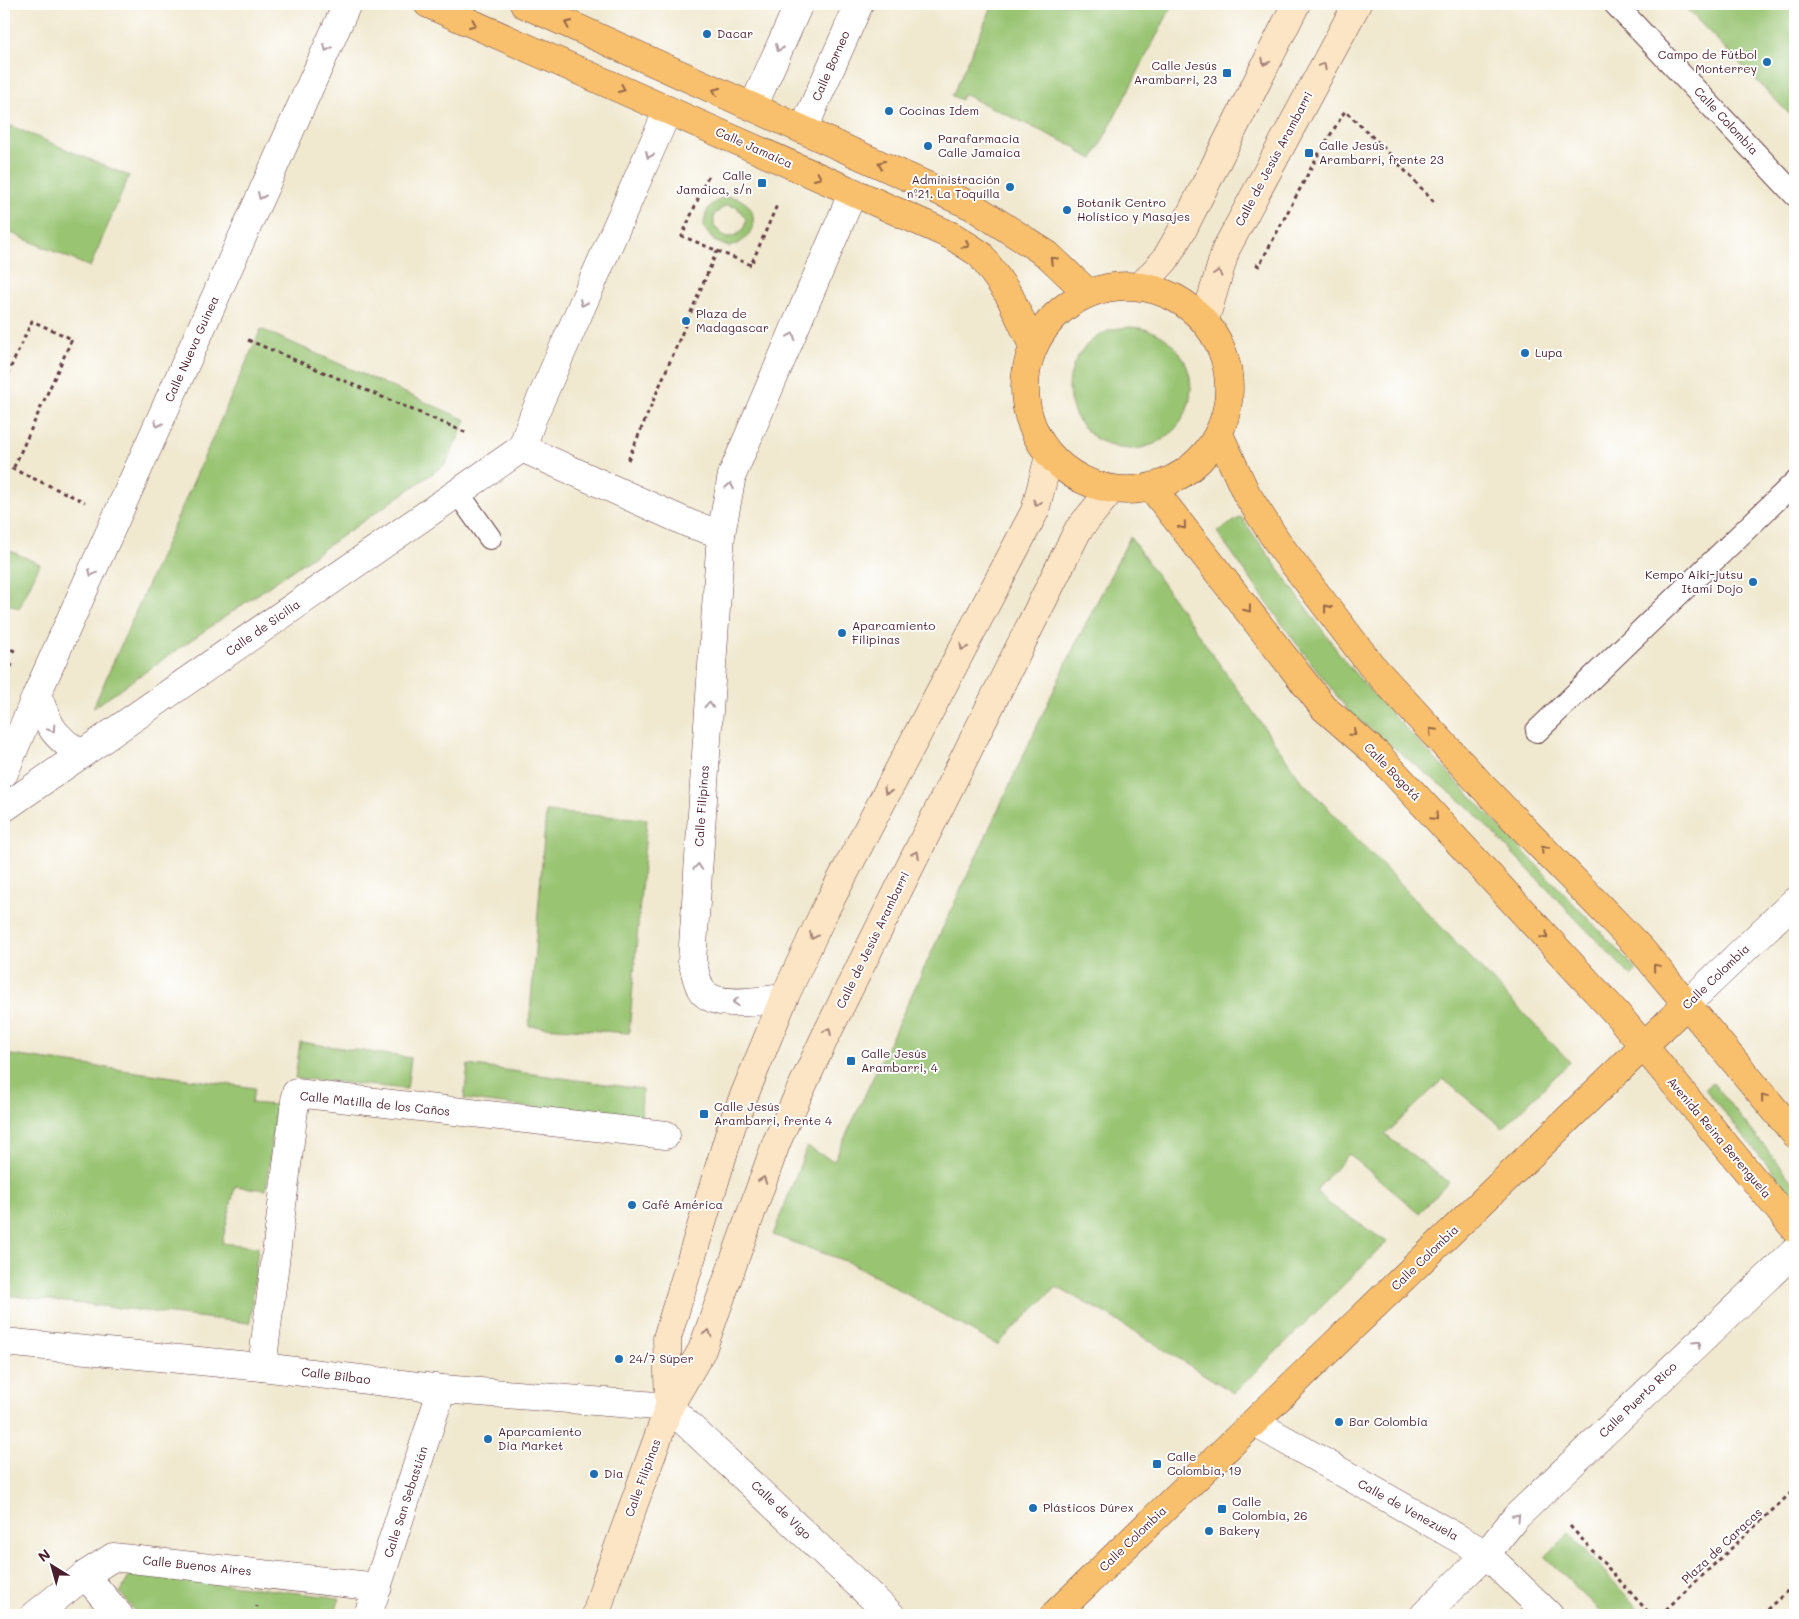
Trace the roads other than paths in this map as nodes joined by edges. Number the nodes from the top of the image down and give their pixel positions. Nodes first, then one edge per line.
1 (347, 4) edge
2 (428, 4) edge
3 (524, 4) edge
4 (799, 4) edge
5 (859, 4) edge
6 (1296, 4) edge
7 (1357, 4) edge
8 (1615, 4) edge
9 (753, 107) junction
10 (668, 110) junction
11 (804, 128) junction
12 (853, 192) junction
13 (1795, 195) edge
14 (1141, 286) junction
15 (1088, 293) junction
16 (1205, 320) junction
17 (1033, 346) junction
18 (1219, 434) junction
19 (522, 448) junction
20 (1049, 456) junction
21 (1795, 482) edge
22 (1152, 488) junction
23 (1111, 490) junction
24 (458, 493) junction
25 (721, 534) junction
26 (490, 538) dead end
27 (37, 694) junction
28 (1537, 731) dead end
29 (80, 755) junction
30 (4, 773) edge
31 (4, 808) edge
32 (1795, 901) edge
33 (784, 998) junction
34 (1688, 1004) junction
35 (1644, 1048) junction
36 (1795, 1134) edge
37 (666, 1135) dead end
38 (1795, 1229) edge
39 (1795, 1251) edge
40 (4, 1342) edge
41 (262, 1366) junction
42 (442, 1389) junction
43 (669, 1407) junction
44 (1255, 1422) junction
45 (1486, 1554) junction
46 (85, 1575) junction
47 (378, 1587) junction
48 (35, 1615) edge
49 (119, 1615) edge
50 (368, 1615) edge
51 (596, 1615) edge
52 (891, 1615) edge
53 (1054, 1615) edge
54 (1424, 1615) edge
55 (1549, 1615) edge

1 -> 27 street, Calle Nueva Guinea
2 -> 10 main road, Calle Jamaica
9 -> 3 main road
4 -> 9 street
5 - 11 street, Calle Borneo
6 -> 14 main road
16 -> 7 main road, Calle de Jesús Arambarri
8 - 13 lane, Calle Colombia
9 - 11 main road
10 -> 12 main road, Calle Jamaica
10 -> 19 street
15 -> 11 main road
12 -> 17 main road, Calle Jamaica
25 -> 12 street
14 - 15 main road
14 - 16 main road
15 - 17 main road
16 - 18 main road
17 - 20 main road
18 - 22 main road
34 -> 18 main road
19 - 24 street, Calle de Sicilia
19 - 25 street
20 - 23 main road
20 -> 33 main road
21 - 28 lane
22 - 23 main road
22 -> 35 main road, Calle Bogotá
43 -> 23 main road, Calle de Jesús Arambarri
24 - 26 lane
24 - 29 street, Calle de Sicilia
33 -> 25 street, Calle Filipinas
27 -> 29 street
27 - 30 street, Calle Nueva Guinea
29 - 31 street, Calle de Sicilia
32 - 34 street, Calle Colombia
33 - 43 main road, Calle Filipinas
34 - 35 main road, Calle Colombia
36 -> 34 main road
35 - 38 main road, Avenida Reina Berenguela
35 - 44 main road, Calle Colombia
37 - 41 street, Calle Matilla de los Caños
45 -> 39 street, Calle Puerto Rico
40 - 41 street, Calle Bilbao
41 - 42 street, Calle Bilbao
42 - 43 street, Calle Bilbao
42 - 47 street, Calle San Sebastián
43 - 51 main road, Calle Filipinas
43 - 52 street, Calle de Vigo
44 - 45 street, Calle de Venezuela
44 - 53 main road, Calle Colombia
45 - 54 street, Calle Puerto Rico
45 - 55 street, Calle de Venezuela
46 - 47 street, Calle Buenos Aires
46 - 48 street, Calle Buenos Aires
46 - 49 street
47 - 50 street, Calle San Sebastián

